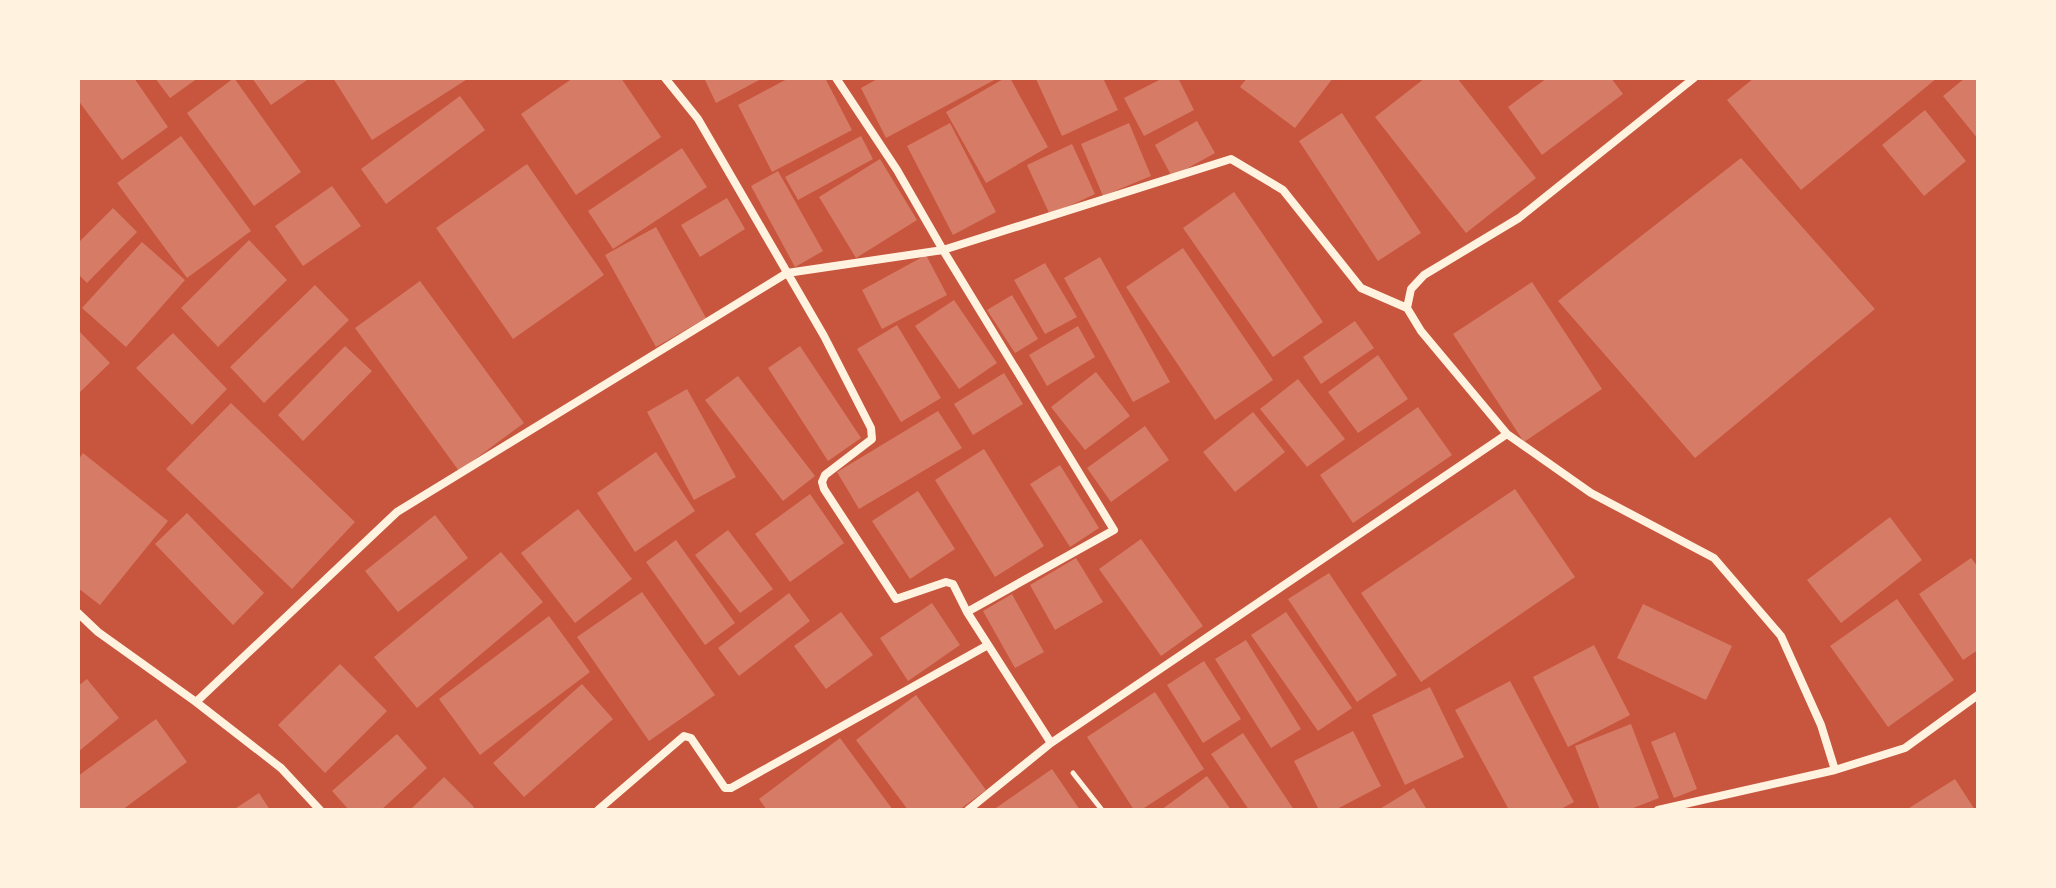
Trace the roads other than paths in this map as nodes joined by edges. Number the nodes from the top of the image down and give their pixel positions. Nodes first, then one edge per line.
1 (665, 78) edge
2 (836, 78) edge
3 (1694, 78) edge
4 (943, 250) junction
5 (787, 273) junction
6 (1407, 308) junction
7 (1507, 434) junction
8 (967, 612) junction
9 (78, 613) edge
10 (988, 645) junction
11 (1978, 695) edge
12 (196, 702) junction
13 (1051, 743) junction
14 (1835, 770) junction
15 (320, 810) edge
16 (598, 810) edge
17 (968, 810) edge
18 (1658, 810) edge

1 - 5 street
2 - 4 street
3 - 6 street
4 - 5 street
4 - 6 street
4 - 8 street
5 - 8 street
5 - 12 street
6 - 7 street
7 - 13 street
7 - 14 street
8 - 10 street
9 - 12 street
10 - 13 street
10 - 16 street
11 - 14 street
12 - 15 street
13 - 17 street
14 - 18 street

